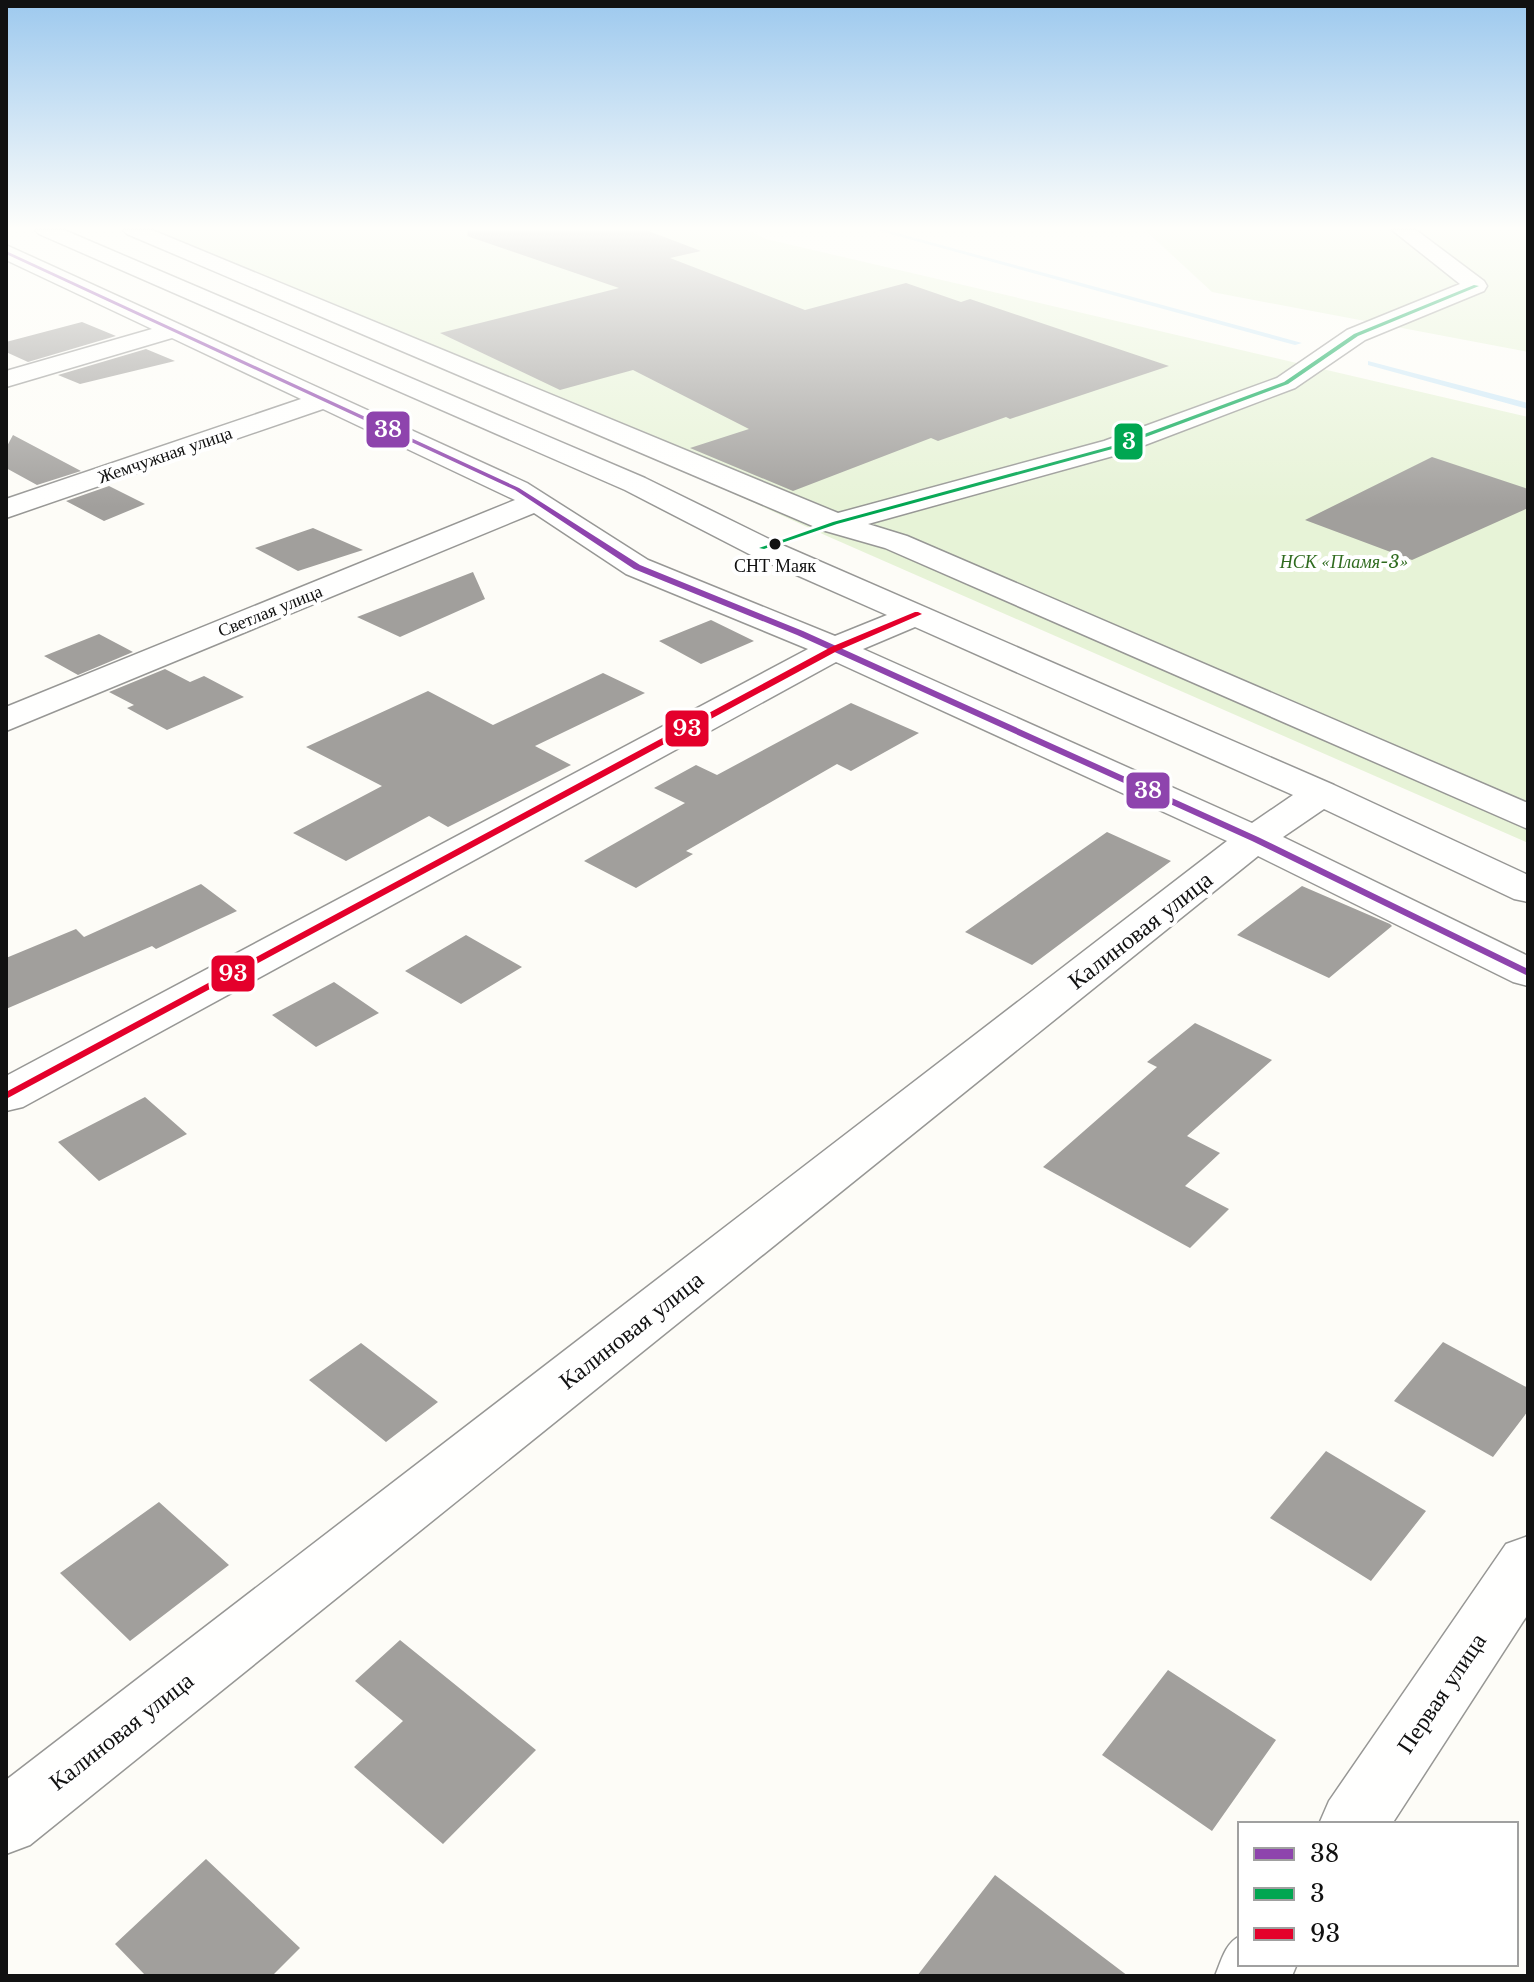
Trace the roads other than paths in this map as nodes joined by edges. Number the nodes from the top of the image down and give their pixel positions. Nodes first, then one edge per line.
1 (152, 322) edge
2 (256, 322) edge
3 (355, 322) edge
4 (1387, 322) edge
5 (171, 331) junction
6 (6, 379) edge
7 (323, 400) junction
8 (534, 503) junction
9 (6, 509) edge
10 (835, 523) junction
11 (762, 548) junction
12 (918, 614) junction
13 (834, 649) junction
14 (6, 720) edge
15 (1321, 793) junction
16 (1528, 817) edge
17 (1255, 839) junction
18 (1528, 890) edge
19 (1528, 973) edge
20 (6, 1096) edge
21 (1528, 1562) edge
22 (6, 1822) edge
23 (1354, 1822) edge

1 - 5 street
2 - 11 street
3 - 10 street
4 - 10 street
5 - 6 street
5 - 7 street
7 - 8 street
7 - 9 street, Жемчужная улица
8 - 13 street
8 - 14 street, Светлая улица
10 - 11 street
10 - 16 street
11 - 12 street
12 - 13 street
12 - 15 street
13 - 17 street
13 - 20 street
15 - 17 street, Калиновая улица
15 - 18 street
17 - 19 street
17 - 22 street, Калиновая улица
21 - 23 street, Первая улица

